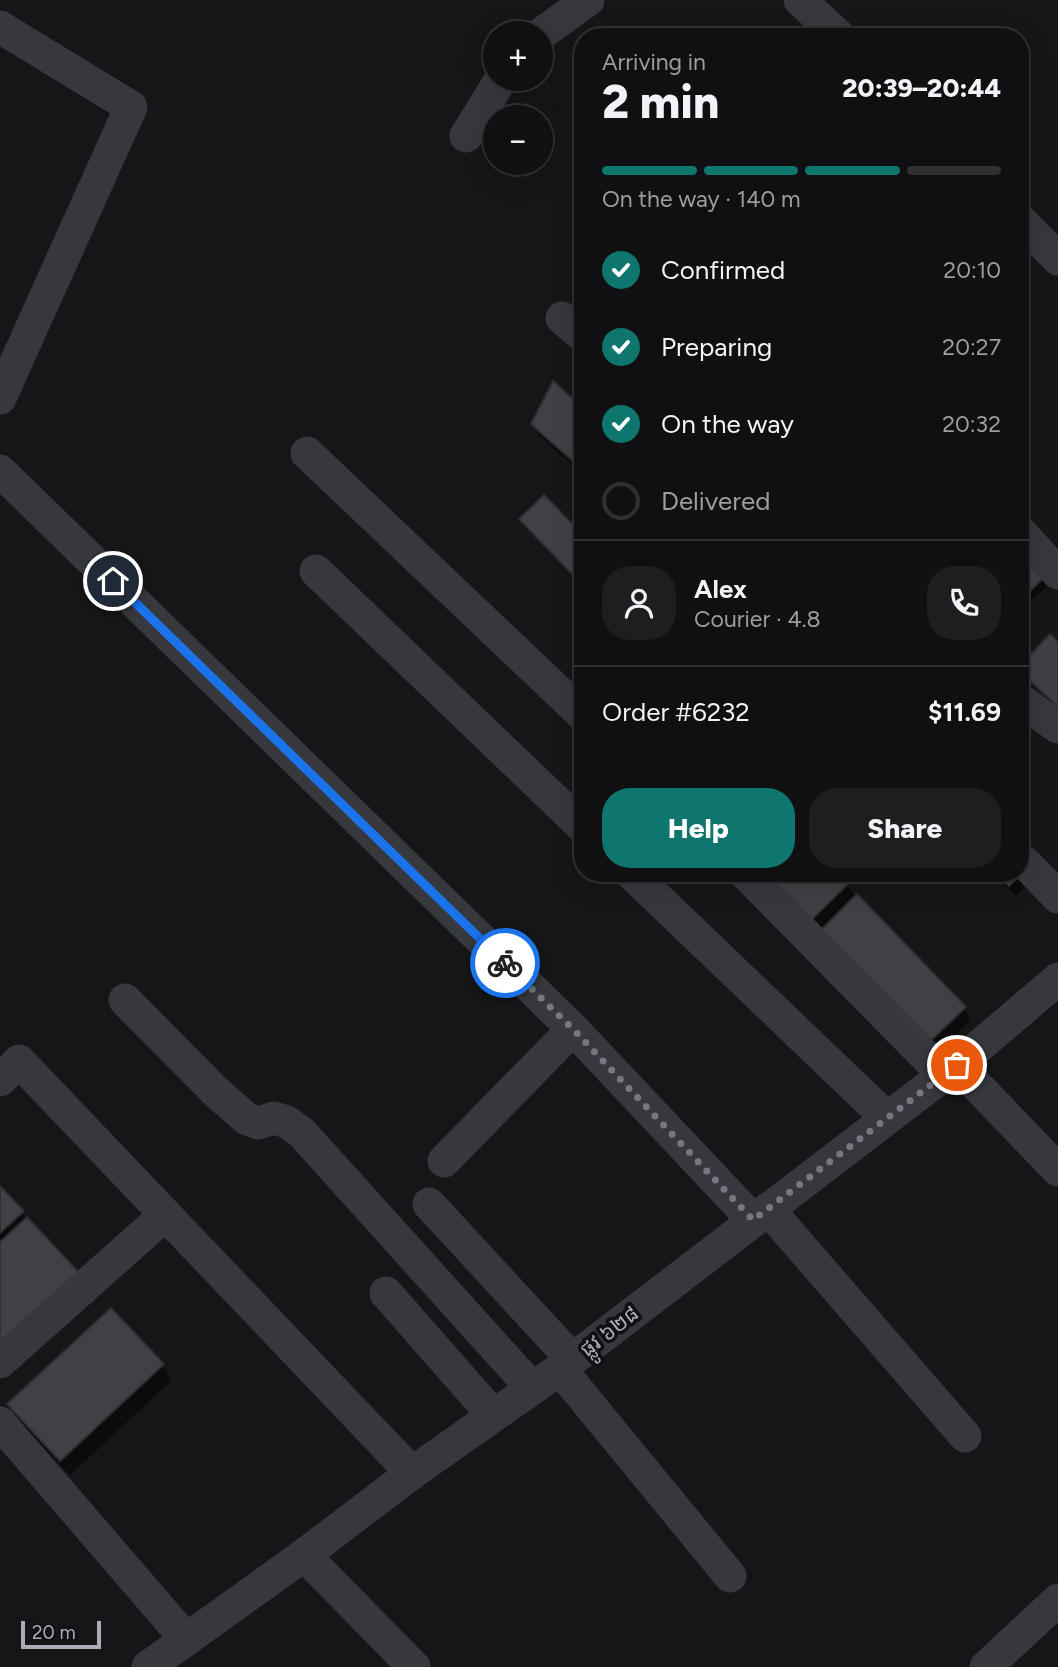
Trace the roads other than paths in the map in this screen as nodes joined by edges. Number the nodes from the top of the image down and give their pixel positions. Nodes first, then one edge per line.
1 (588, 0) edge
2 (800, 0) edge
3 (553, 23) edge
4 (0, 27) edge
5 (830, 28) edge
6 (494, 91) edge
7 (466, 136) dead end
8 (1029, 229) edge
9 (1058, 259) edge
10 (0, 398) edge
11 (307, 453) dead end
12 (0, 471) edge
13 (1029, 542) edge
14 (316, 572) dead end
15 (1058, 573) edge
16 (574, 706) edge
17 (1029, 706) edge
18 (1058, 727) edge
19 (574, 818) edge
20 (1029, 867) dead end
21 (640, 882) edge
22 (754, 882) edge
23 (1058, 897) edge
24 (1058, 979) edge
25 (125, 1000) dead end
26 (573, 1029) junction
27 (950, 1070) junction
28 (0, 1080) edge
29 (887, 1118) junction
30 (444, 1161) dead end
31 (1058, 1170) edge
32 (429, 1204) dead end
33 (165, 1215) junction
34 (760, 1215) junction
35 (386, 1293) dead end
36 (0, 1362) edge
37 (566, 1364) junction
38 (532, 1388) junction
39 (493, 1415) junction
40 (0, 1423) edge
41 (965, 1436) dead end
42 (412, 1473) junction
43 (304, 1555) junction
44 (730, 1576) dead end
45 (1058, 1600) edge
46 (186, 1639) junction
47 (148, 1667) edge
48 (414, 1667) edge
49 (986, 1667) edge

1 - 3 street
2 - 5 street
4 - 10 street
6 - 7 street
8 - 9 street
11 - 16 street
12 - 26 street
13 - 15 street
14 - 19 street
17 - 18 street
20 - 23 street
21 - 29 street
22 - 27 street
24 - 27 street, ផ្លូវ ៦២៨
25 - 38 street
26 - 30 street
26 - 34 street
27 - 29 street, ផ្លូវ ៦២៨
27 - 31 street
28 - 33 street
29 - 34 street, ផ្លូវ ៦២៨
32 - 37 street
33 - 36 street
33 - 42 street
34 - 37 street, ផ្លូវ ៦២៨
34 - 41 street
35 - 39 street
37 - 38 street, ផ្លូវ ៦២៨
37 - 44 street
38 - 39 street, ផ្លូវ ៦២៨
39 - 42 street, ផ្លូវ ៦២៨
40 - 46 street
42 - 43 street, ផ្លូវ ៦២៨
43 - 46 street, ផ្លូវ ៦២៨
43 - 48 street
45 - 49 street
46 - 47 street, ផ្លូវ ៦២៨

